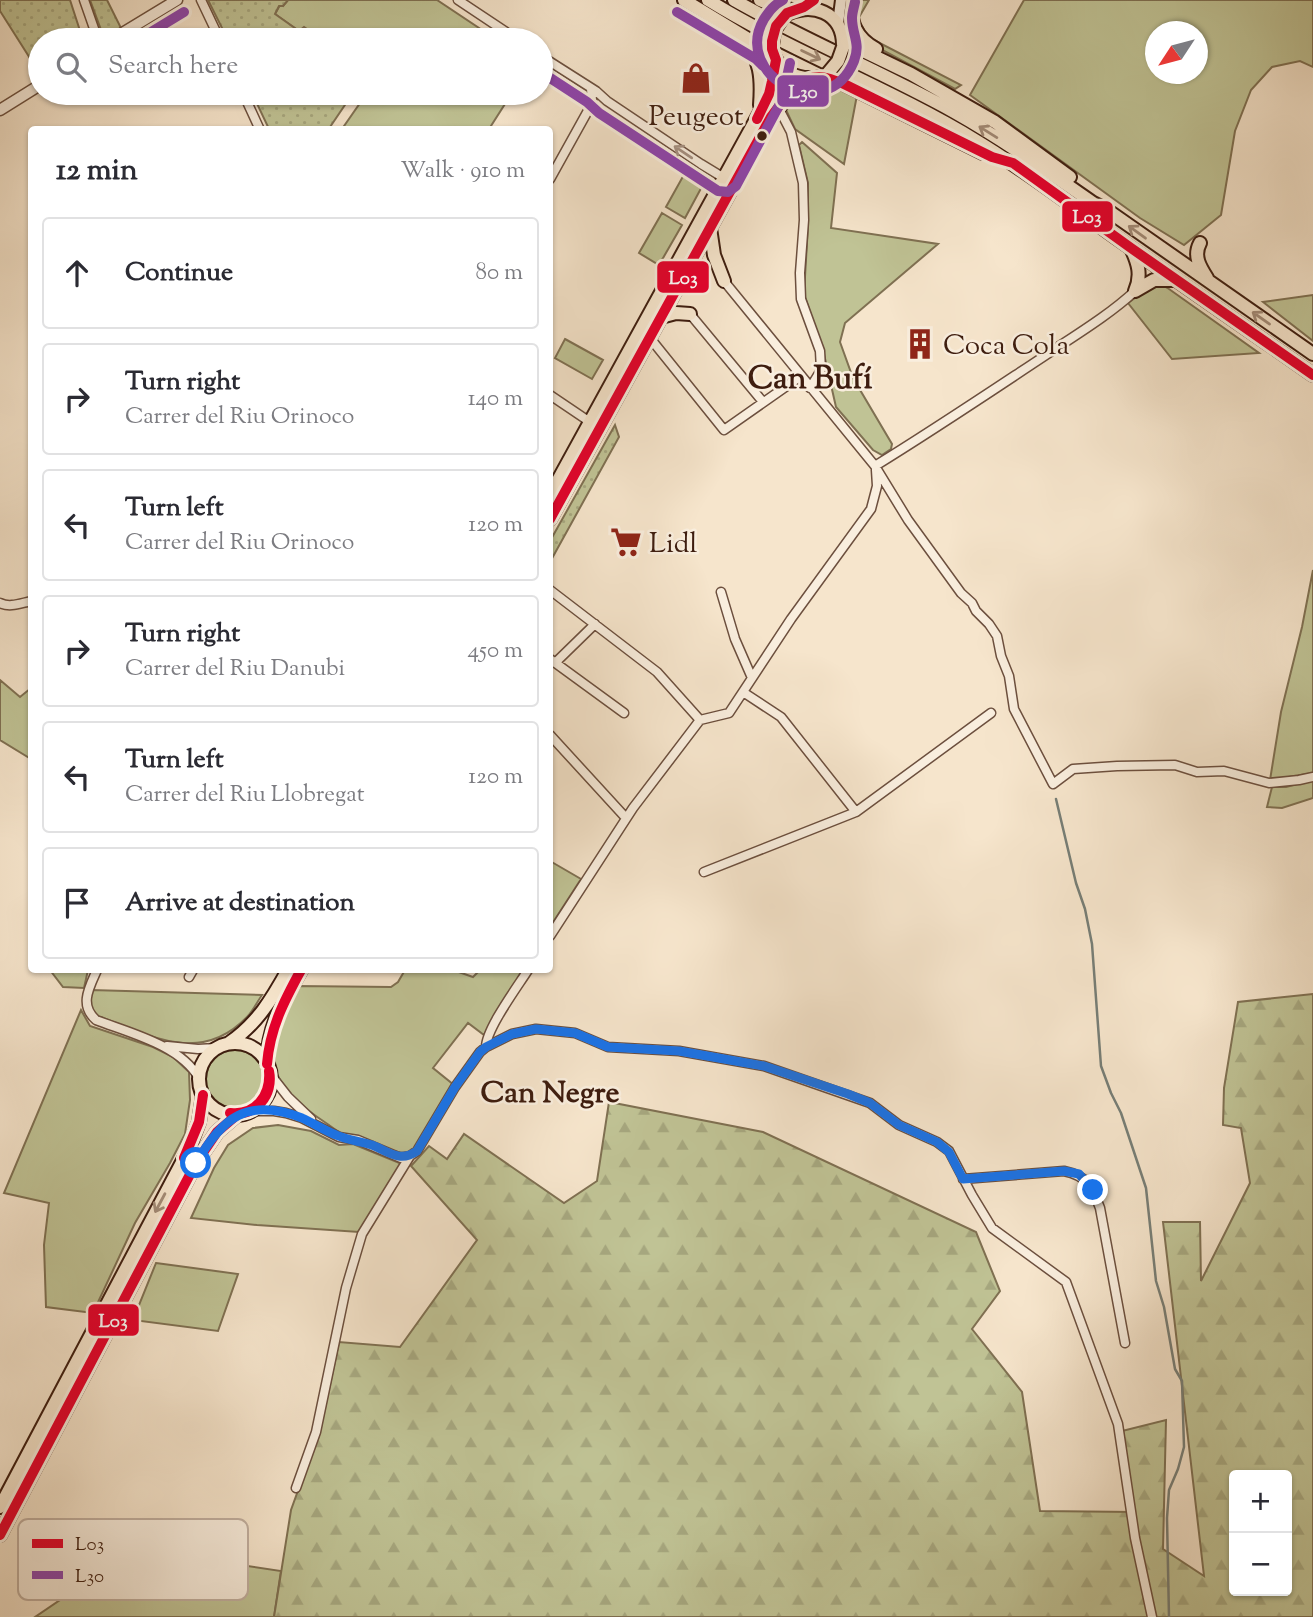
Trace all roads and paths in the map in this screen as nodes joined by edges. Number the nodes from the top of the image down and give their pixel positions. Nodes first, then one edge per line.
1 (84, 0) edge
2 (177, 0) edge
3 (201, 0) edge
4 (458, 0) edge
5 (684, 0) edge
6 (708, 0) edge
7 (734, 0) edge
8 (760, 0) edge
9 (841, 0) edge
10 (852, 0) edge
11 (798, 8) edge
12 (838, 24) junction
13 (94, 28) edge
14 (131, 28) edge
15 (214, 28) edge
16 (500, 28) edge
17 (737, 31) junction
18 (843, 42) junction
19 (774, 53) junction
20 (553, 64) edge
21 (819, 76) junction
22 (591, 89) junction
23 (28, 92) edge
24 (607, 101) junction
25 (249, 105) edge
26 (590, 107) junction
27 (778, 107) junction
28 (0, 110) edge
29 (759, 116) junction
30 (995, 122) junction
31 (258, 126) edge
32 (1013, 163) junction
33 (553, 174) edge
34 (724, 178) junction
35 (1107, 210) junction
36 (710, 228) junction
37 (1131, 248) junction
38 (1168, 254) junction
39 (694, 258) junction
40 (1176, 280) junction
41 (723, 281) junction
42 (1209, 281) junction
43 (1135, 291) junction
44 (675, 292) junction
45 (690, 314) junction
46 (662, 317) junction
47 (650, 338) junction
48 (1313, 355) edge
49 (1313, 375) edge
50 (800, 376) junction
51 (810, 388) junction
52 (553, 397) edge
53 (763, 402) junction
54 (590, 422) junction
55 (567, 463) junction
56 (875, 467) junction
57 (553, 473) edge
58 (553, 489) edge
59 (553, 514) edge
60 (553, 592) edge
61 (721, 592) dead end
62 (28, 602) edge
63 (0, 603) edge
64 (595, 624) junction
65 (553, 660) edge
66 (553, 662) edge
67 (752, 678) junction
68 (743, 692) junction
69 (624, 713) dead end
70 (991, 713) dead end
71 (701, 720) junction
72 (553, 738) edge
73 (1313, 777) edge
74 (856, 812) junction
75 (626, 818) junction
76 (704, 872) dead end
77 (553, 931) edge
78 (96, 973) edge
79 (286, 973) edge
80 (299, 973) edge
81 (526, 973) edge
82 (229, 1043) junction
83 (159, 1045) junction
84 (486, 1047) junction
85 (216, 1048) junction
86 (269, 1069) junction
87 (199, 1078) junction
88 (202, 1095) junction
89 (244, 1113) junction
90 (321, 1127) junction
91 (410, 1156) junction
92 (963, 1179) junction
93 (1125, 1343) dead end
94 (296, 1488) dead end
95 (0, 1507) edge
96 (0, 1535) edge
97 (1152, 1617) edge

1 - 13 street
2 - 14 street
3 - 15 street
4 - 16 street
5 - 17 main road
6 -> 32 main road
35 -> 7 main road
8 - 11 main road
9 - 12 main road
10 - 30 main road
11 - 12 main road
11 - 19 main road, bridge
12 - 18 main road
17 - 19 main road
17 - 29 main road
18 - 21 main road, bridge
18 - 30 main road
19 - 21 main road
19 - 29 main road
20 - 22 street
21 - 27 main road
21 - 32 main road
22 - 24 street
22 - 26 street
23 - 28 street
24 - 26 street
34 -> 24 street
25 - 31 street
26 - 33 street
27 - 36 main road
27 - 51 street
29 - 34 main road
30 - 35 main road
32 - 37 main road
34 - 54 main road
38 -> 35 main road
36 - 39 main road
36 - 41 main road
37 - 40 main road
37 - 43 main road
38 - 42 main road
38 - 42 main road
39 - 41 main road
39 - 44 main road
40 - 43 main road
40 - 49 main road
41 - 50 street
48 -> 42 main road
43 - 56 street
44 - 45 main road
44 - 46 main road
45 - 46 main road
45 - 53 street
46 - 47 main road
47 - 53 street
47 - 59 main road
50 - 51 street
50 - 53 street
51 - 56 street
52 - 54 street
54 - 55 main road
55 - 57 main road
55 - 58 main road
56 - 67 street
56 - 73 street
60 - 64 street
61 - 67 street
62 - 63 street
64 - 65 street
64 - 71 street
66 - 69 street
67 - 68 street
68 - 71 street
68 - 74 street
70 - 74 street
71 - 75 street
72 - 75 street
74 - 76 street
75 - 77 street
78 - 83 street
79 - 82 main road
80 - 86 main road
81 - 84 street
82 - 85 main road
82 - 86 main road
83 - 85 street
83 - 87 street
84 - 91 street
84 - 92 street
85 - 87 main road
86 - 89 main road
86 - 90 street
87 - 88 main road
88 - 89 main road
88 -> 95 main road
89 - 90 street
89 - 96 main road
90 - 91 street
91 - 94 street
92 - 93 street
92 - 97 street

